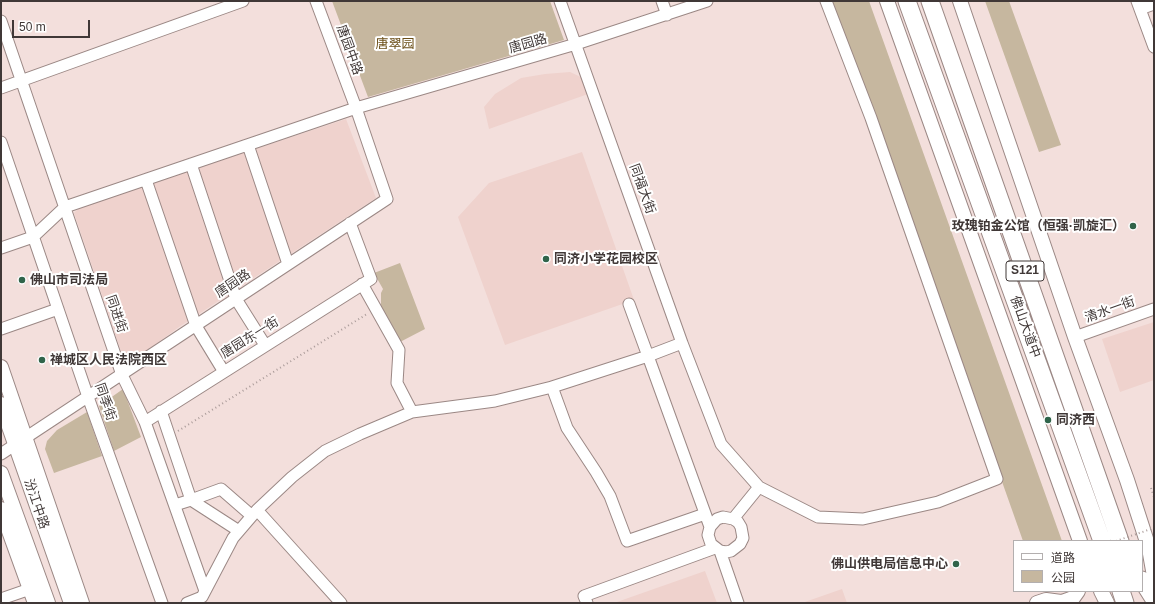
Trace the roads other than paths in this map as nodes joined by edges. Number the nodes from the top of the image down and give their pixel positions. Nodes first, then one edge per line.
1 (243, 1) edge
2 (316, 1) edge
3 (560, 1) edge
4 (662, 1) edge
5 (707, 1) edge
6 (826, 1) edge
7 (887, 1) edge
8 (907, 1) edge
9 (930, 1) edge
10 (960, 1) edge
11 (1154, 4) edge
12 (1138, 5) edge
13 (667, 15) junction
14 (1, 21) edge
15 (576, 44) junction
16 (1154, 47) edge
17 (22, 80) junction
18 (1, 88) edge
19 (356, 108) junction
20 (1, 142) edge
21 (248, 145) junction
22 (191, 164) junction
23 (146, 180) junction
24 (65, 207) junction
25 (350, 223) junction
26 (33, 237) junction
27 (1, 248) edge
28 (288, 264) junction
29 (366, 281) junction
30 (236, 299) junction
31 (630, 304) dead end
32 (58, 309) junction
33 (1154, 309) edge
34 (196, 326) junction
35 (1, 330) edge
36 (1075, 337) junction
37 (682, 343) junction
38 (265, 345) junction
39 (648, 356) junction
40 (1, 367) edge
41 (224, 372) junction
42 (122, 375) junction
43 (552, 387) junction
44 (88, 397) junction
45 (1, 404) edge
46 (161, 411) junction
47 (412, 412) junction
48 (144, 422) junction
49 (21, 442) junction
50 (1, 454) edge
51 (1, 474) edge
52 (759, 487) junction
53 (191, 500) junction
54 (1088, 502) junction
55 (175, 505) junction
56 (1, 509) edge
57 (255, 513) junction
58 (705, 514) junction
59 (733, 519) junction
60 (710, 527) junction
61 (239, 531) junction
62 (1080, 540) edge
63 (1090, 540) edge
64 (1102, 540) edge
65 (1120, 540) edge
66 (1152, 548) edge
67 (718, 550) junction
68 (1154, 576) edge
69 (1143, 582) edge
70 (30, 589) junction
71 (1077, 592) edge
72 (1102, 592) edge
73 (1121, 592) edge
74 (1137, 592) edge
75 (202, 598) edge
76 (1, 599) edge
77 (1154, 599) edge
78 (1060, 602) edge
79 (35, 603) edge
80 (48, 603) edge
81 (71, 603) edge
82 (82, 603) edge
83 (162, 603) edge
84 (187, 603) edge
85 (341, 603) edge
86 (587, 603) edge
87 (738, 603) edge
88 (1037, 603) edge
89 (1107, 603) edge
90 (1125, 603) edge
91 (1141, 603) edge

1 - 17 street
2 - 19 street, 唐园中路
3 - 15 street
4 - 13 street
5 - 13 street, 唐园路
6 - 52 street
7 - 62 main road
8 - 54 highway, 佛山大道中 / S121
9 - 65 highway, 佛山大道中 / S121
10 - 36 main road
11 - 12 street
12 - 16 street
13 - 15 street, 唐园路
14 - 17 street, 同进街
15 - 19 street, 唐园路
15 - 37 street, 同福大街
17 - 18 street
17 - 24 street, 同进街
19 - 21 street, 唐园路
19 - 25 street, 唐园路
20 - 26 street, 同季街
21 - 22 street, 唐园路
21 - 28 street
22 - 23 street, 唐园路
22 - 30 street
23 - 24 street, 唐园路
23 - 34 street
24 - 26 street
24 - 42 street, 同进街
25 - 28 street, 唐园路
25 - 29 street
26 - 27 street
26 - 32 street, 同季街
28 - 30 street, 唐园路
29 - 38 street, 唐园东一街
29 - 47 street
30 - 34 street, 唐园路
30 - 38 street
31 - 39 street
32 - 35 street
32 - 44 street, 同季街
33 - 36 street, 清水一街
34 - 41 street
34 - 42 street, 唐园路
36 - 66 main road
37 - 39 street
37 - 52 street, 同福大街
38 - 41 street, 唐园东一街
39 - 43 street
39 - 58 street
40 - 49 main road
41 - 46 street, 唐园东一街
42 - 44 street, 唐园路
42 - 48 street, 同进街
43 - 47 street
43 - 58 street
44 - 49 street, 唐园路
44 - 83 street, 同季街
45 - 49 main road, 汾江中路
46 - 48 street, 唐园东一街
46 - 53 street
47 - 57 street
48 - 55 street, 同进街
49 - 50 street, 唐园路
49 - 81 main road, 汾江中路
49 - 82 main road
51 - 80 main road, 汾江中路
52 - 59 street
53 - 55 street
53 - 57 street
53 - 61 street
54 - 63 highway
54 - 64 highway, 佛山大道中 / S121
55 - 75 street, 同进街
56 - 70 main road
57 - 61 street
57 - 85 street
58 - 60 street
59 - 60 street
59 - 67 street
60 - 67 street
61 - 75 street
66 - 68 main road
67 - 86 street
67 - 87 street
69 - 77 highway
70 - 76 street
70 - 79 main road
71 - 78 main road
72 - 89 main road
73 - 90 highway
74 - 91 highway
75 - 84 street
78 - 88 main road

